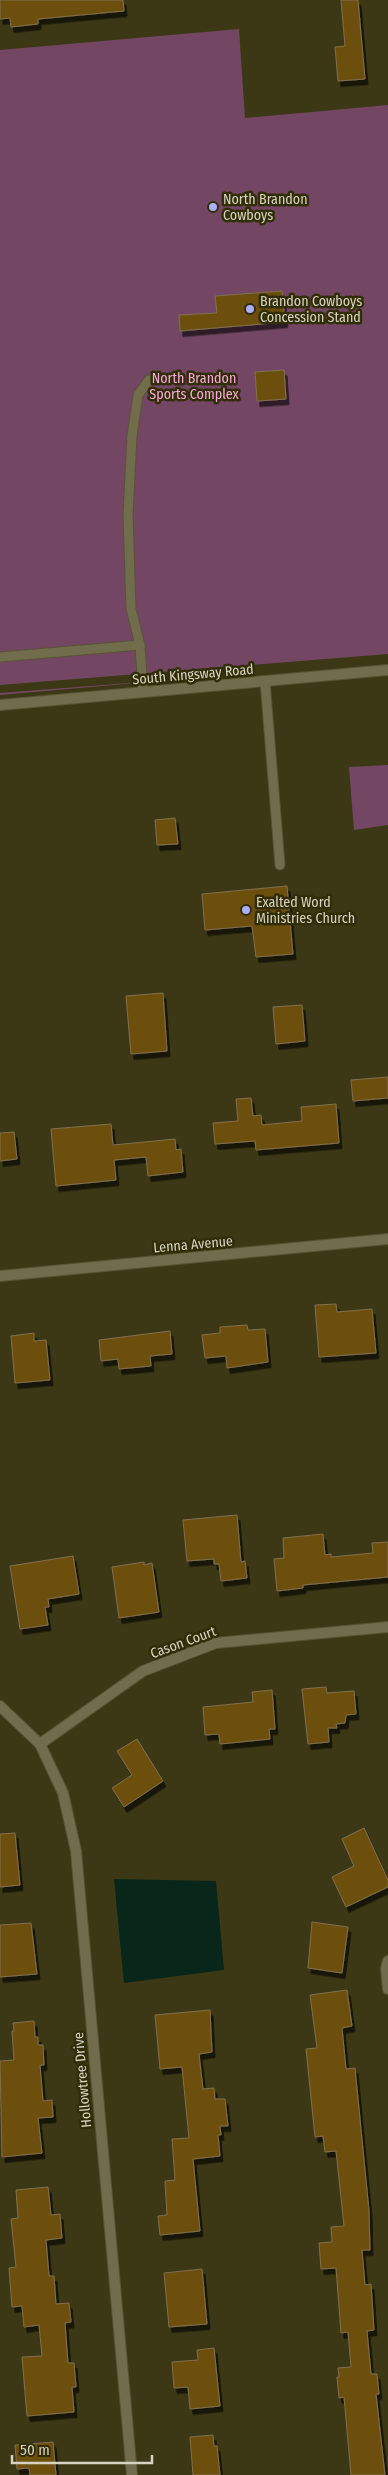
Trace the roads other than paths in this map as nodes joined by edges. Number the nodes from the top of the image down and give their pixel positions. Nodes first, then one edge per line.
1 (166, 379) dead end
2 (140, 645) junction
3 (0, 657) edge
4 (388, 670) edge
5 (265, 681) junction
6 (143, 692) junction
7 (0, 705) edge
8 (280, 865) dead end
9 (388, 1240) edge
10 (0, 1276) edge
11 (388, 1627) edge
12 (0, 1706) edge
13 (40, 1744) junction
14 (388, 1961) edge
15 (388, 1989) edge
16 (132, 2475) edge

1 - 2 lane
2 - 3 lane
2 - 6 lane
4 - 5 street, South Kingsway Road
5 - 6 street, South Kingsway Road
5 - 8 lane
6 - 7 street, South Kingsway Road
9 - 10 street, Lenna Avenue
11 - 13 street, Cason Court
12 - 13 street, Hollowtree Drive
13 - 16 street, Hollowtree Drive
14 - 15 street

